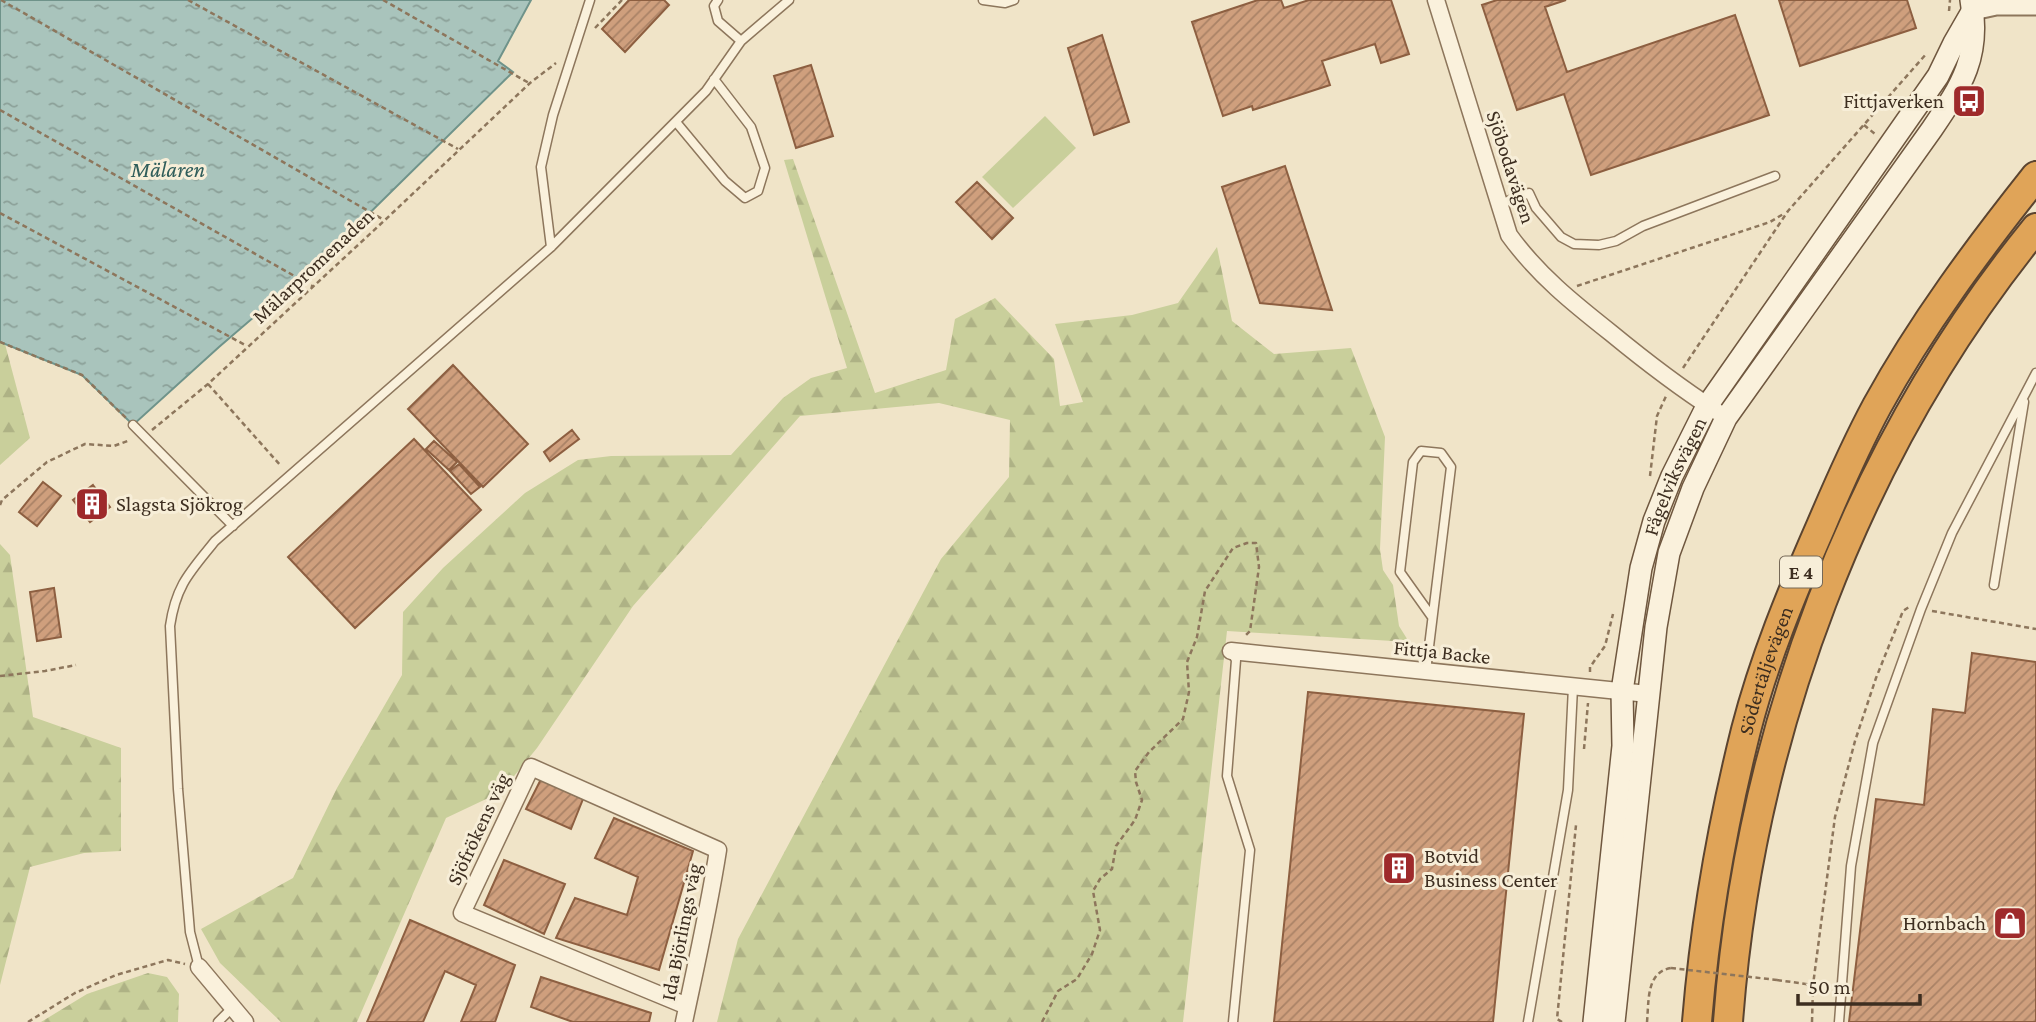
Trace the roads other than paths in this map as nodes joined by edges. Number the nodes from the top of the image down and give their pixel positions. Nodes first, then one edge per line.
1 (590, 0) edge
2 (718, 0) edge
3 (789, 0) edge
4 (983, 0) edge
5 (1014, 0) edge
6 (1436, 0) edge
7 (1972, 5) edge
8 (2036, 5) edge
9 (741, 41) junction
10 (714, 79) junction
11 (676, 122) junction
12 (1775, 176) dead end
13 (2036, 176) edge
14 (1500, 204) junction
15 (2036, 228) edge
16 (551, 247) junction
17 (2036, 373) edge
18 (2026, 392) junction
19 (1707, 406) junction
20 (1726, 418) junction
21 (133, 425) road end
22 (233, 526) junction
23 (1994, 585) dead end
24 (1432, 617) junction
25 (1231, 650) joint
26 (1426, 671) junction
27 (1573, 687) junction
28 (1622, 691) junction
29 (1648, 694) junction
30 (719, 850) joint
31 (1749, 861) junction
32 (199, 967) joint
33 (232, 1007) junction
34 (686, 1014) edge
35 (218, 1022) edge
36 (245, 1022) edge
37 (1233, 1022) edge
38 (1528, 1022) edge
39 (1594, 1022) edge
40 (1614, 1022) edge
41 (1697, 1022) edge
42 (1728, 1022) edge
43 (1748, 1022) edge
44 (1839, 1022) edge

1 - 16 lane
2 - 9 lane
3 - 9 lane
4 - 5 lane
6 - 14 street, Sjöbodavägen
7 - 8 street
7 - 19 main road, Fågelviksvägen
7 - 20 main road, Fågelviksvägen
9 - 10 lane
10 - 11 lane
10 - 11 lane
11 - 16 lane
12 - 14 lane
13 - 41 highway, Södertäljevägen / E 4
14 - 19 street, Sjöbodavägen
15 - 31 highway, Södertäljevägen / E 4
16 - 22 lane
17 - 18 lane
18 - 23 lane
18 - 44 lane
19 - 20 street, Sjöbodavägen
19 - 28 main road, Fågelviksvägen
20 - 29 main road, Fågelviksvägen
21 - 22 lane
22 - 32 lane
24 - 24 lane
24 - 26 lane
25 - 26 street, Fittja Backe
25 - 37 lane
26 - 27 street, Fittja Backe
27 - 28 street, Fittja Backe
27 - 38 lane
28 - 29 street, Fittja Backe
28 - 39 main road, Fågelviksvägen
29 - 40 main road, Fågelviksvägen
30 - 34 street, Ida Björlings väg
30 - 34 street, Sjöfrökens väg
31 - 42 highway, Södertäljevägen / E 4
31 - 43 highway
32 - 33 street
33 - 35 lane
33 - 36 street

